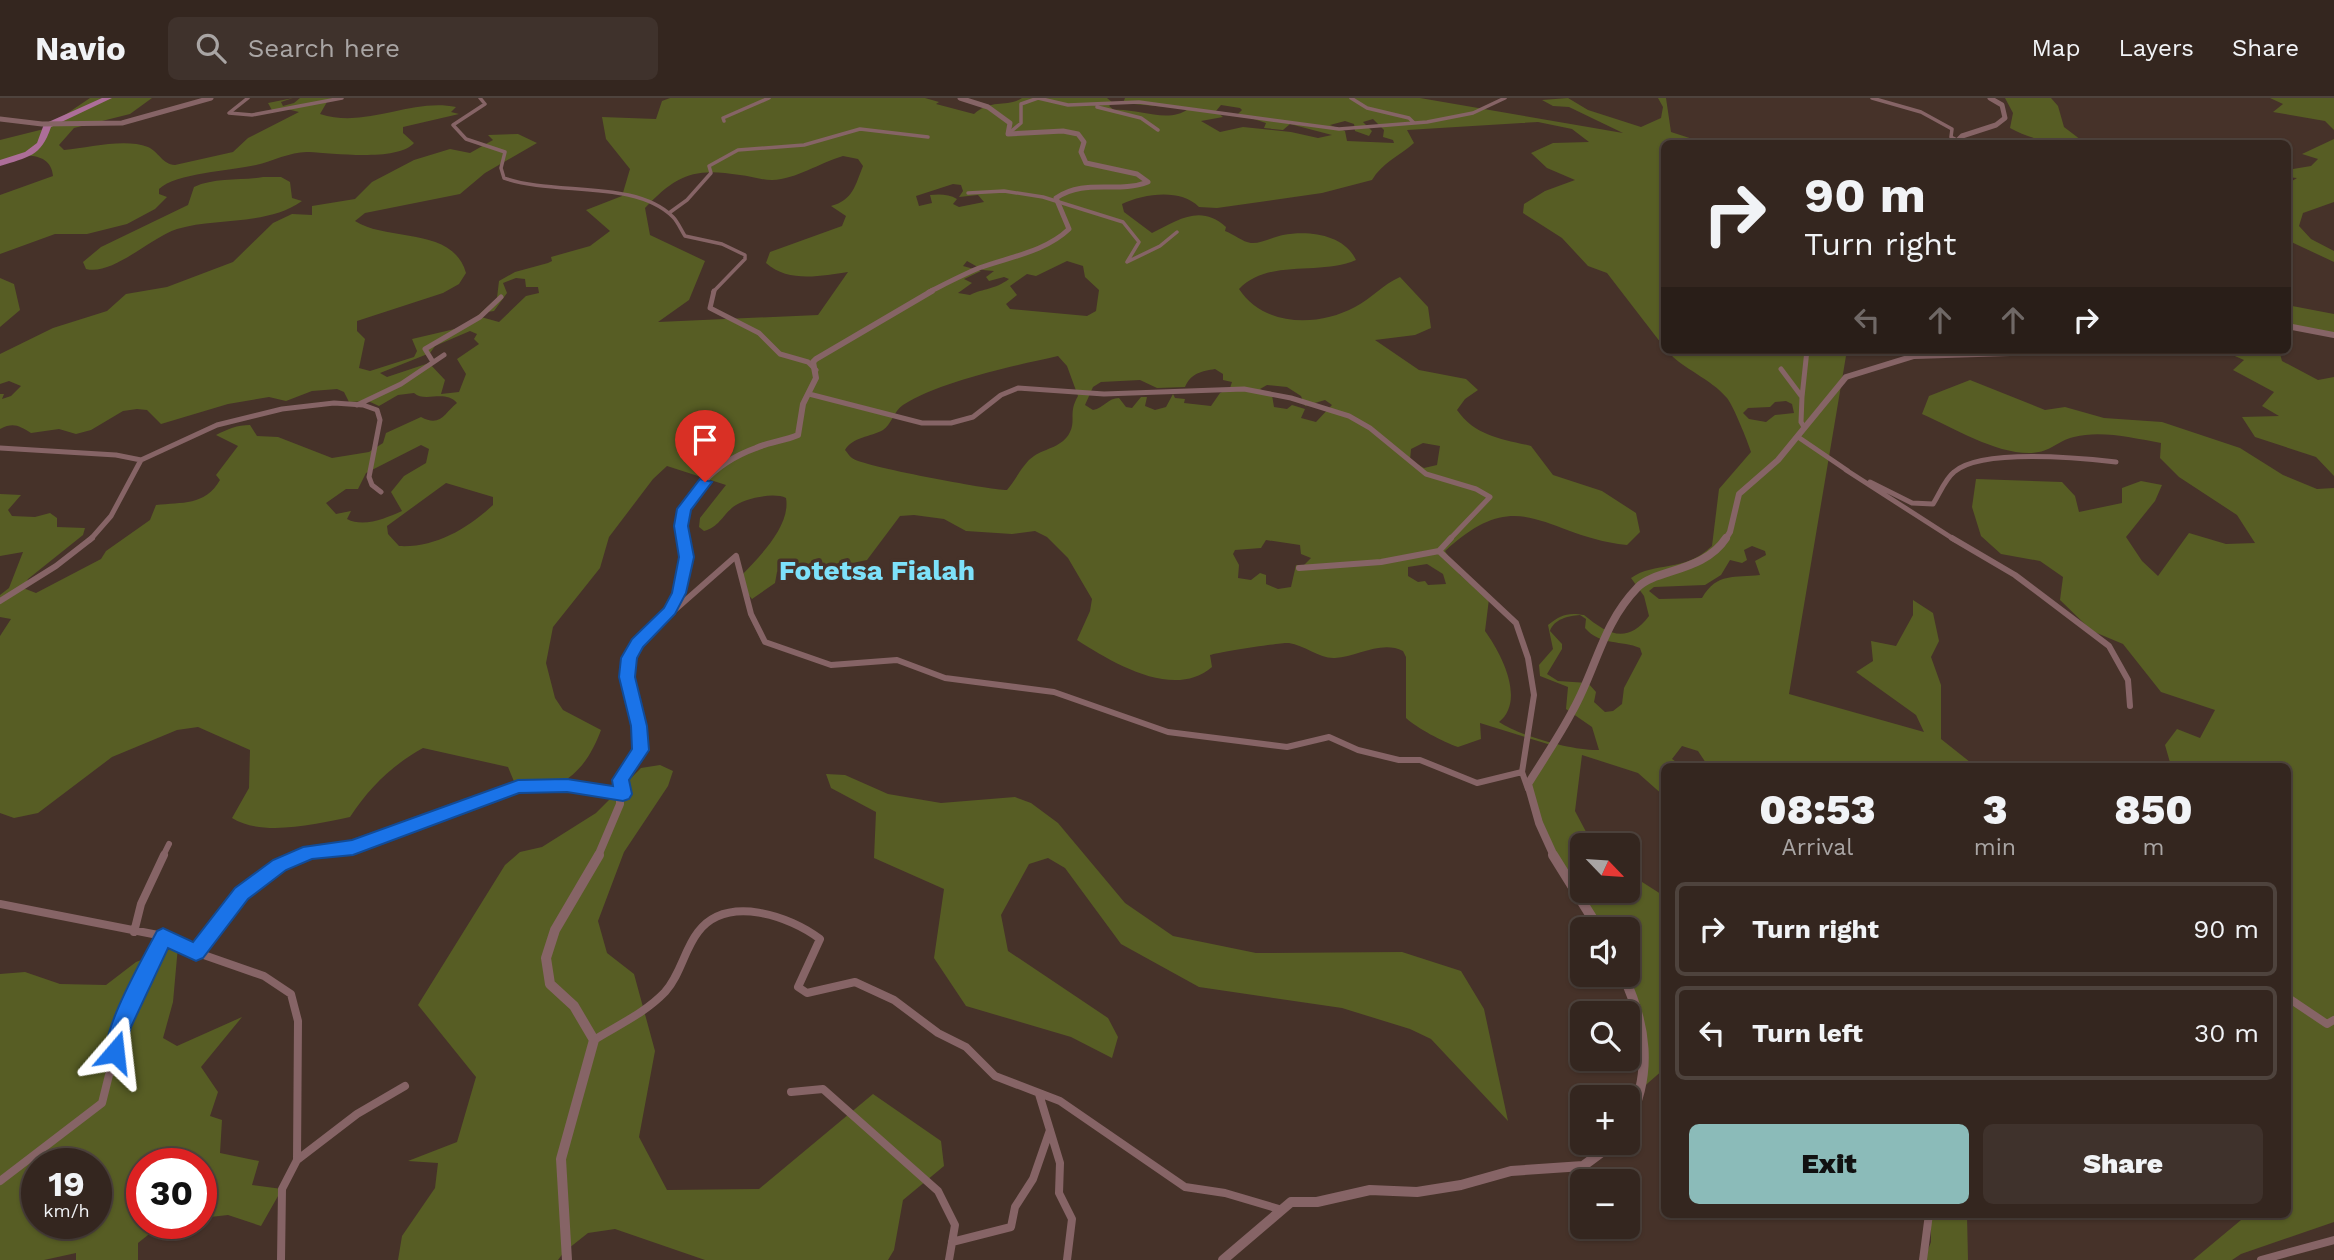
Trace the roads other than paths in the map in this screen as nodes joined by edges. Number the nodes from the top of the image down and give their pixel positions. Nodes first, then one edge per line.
1 (211, 98) edge
2 (248, 98) edge
3 (342, 98) edge
4 (481, 98) edge
5 (769, 98) edge
6 (960, 98) edge
7 (1352, 98) edge
8 (1505, 98) edge
9 (1872, 98) edge
10 (1990, 98) edge
11 (1092, 106) junction
12 (0, 119) edge
13 (724, 121) dead end
14 (1414, 123) junction
15 (1158, 130) dead end
16 (1008, 134) junction
17 (928, 136) dead end
18 (1956, 140) edge
19 (1960, 140) edge
20 (968, 193) dead end
21 (1056, 202) junction
22 (668, 213) junction
23 (1177, 232) dead end
24 (501, 297) dead end
25 (2291, 327) edge
26 (2334, 335) edge
27 (1807, 354) edge
28 (1979, 354) edge
29 (444, 355) dead end
30 (433, 362) junction
31 (1780, 369) dead end
32 (817, 372) junction
33 (809, 394) junction
34 (1802, 397) junction
35 (357, 405) junction
36 (1804, 427) junction
37 (1798, 437) junction
38 (0, 448) edge
39 (141, 460) junction
40 (2116, 461) dead end
41 (1846, 470) junction
42 (381, 492) dead end
43 (1439, 551) junction
44 (1300, 568) dead end
45 (0, 601) edge
46 (654, 628) junction
47 (2130, 706) dead end
48 (1522, 772) junction
49 (1529, 793) junction
50 (623, 794) junction
51 (169, 844) dead end
52 (0, 904) edge
53 (1591, 917) edge
54 (134, 932) junction
55 (163, 936) junction
56 (196, 953) junction
57 (1628, 987) edge
58 (2291, 1000) edge
59 (2334, 1020) edge
60 (594, 1040) junction
61 (1639, 1085) edge
62 (405, 1086) dead end
63 (791, 1092) dead end
64 (1038, 1094) junction
65 (1050, 1129) junction
66 (1600, 1155) edge
67 (297, 1160) junction
68 (0, 1181) edge
69 (1279, 1209) junction
70 (1928, 1218) edge
71 (2334, 1240) edge
72 (952, 1242) junction
73 (281, 1260) edge
74 (567, 1260) edge
75 (949, 1260) edge
76 (1067, 1260) edge
77 (1223, 1260) edge
78 (1923, 1260) edge
79 (2260, 1260) edge

1 - 12 street
2 - 3 street
4 - 22 street
5 - 13 street
6 - 16 street
7 - 14 street
8 - 14 street
9 - 18 street
10 - 19 street
11 - 14 street
11 - 15 street
11 - 16 street
16 - 21 street
17 - 22 street
20 - 21 street
21 - 23 street
21 - 32 street
22 - 32 street
24 - 30 street
25 - 26 street
27 - 34 street
28 - 36 street
29 - 30 street
30 - 35 street
31 - 34 street
32 - 33 street
33 - 43 street
33 - 46 street
34 - 36 street
35 - 39 street
35 - 42 street
36 - 37 street
37 - 41 street
37 - 49 street
38 - 39 street
39 - 45 street
40 - 41 street
41 - 47 street
43 - 44 street
43 - 48 street
46 - 48 street
46 - 50 street
48 - 49 street
49 - 53 street
50 - 56 street
50 - 60 street
51 - 54 street
52 - 54 street
54 - 55 street
55 - 56 street
55 - 68 street
56 - 67 street
57 - 61 street
58 - 59 street
60 - 64 street
60 - 74 street
62 - 67 street
63 - 72 street
64 - 65 street
64 - 69 street
65 - 72 street
65 - 76 street
66 - 69 street
67 - 73 street
69 - 77 street
70 - 78 street
71 - 79 street
72 - 75 street

